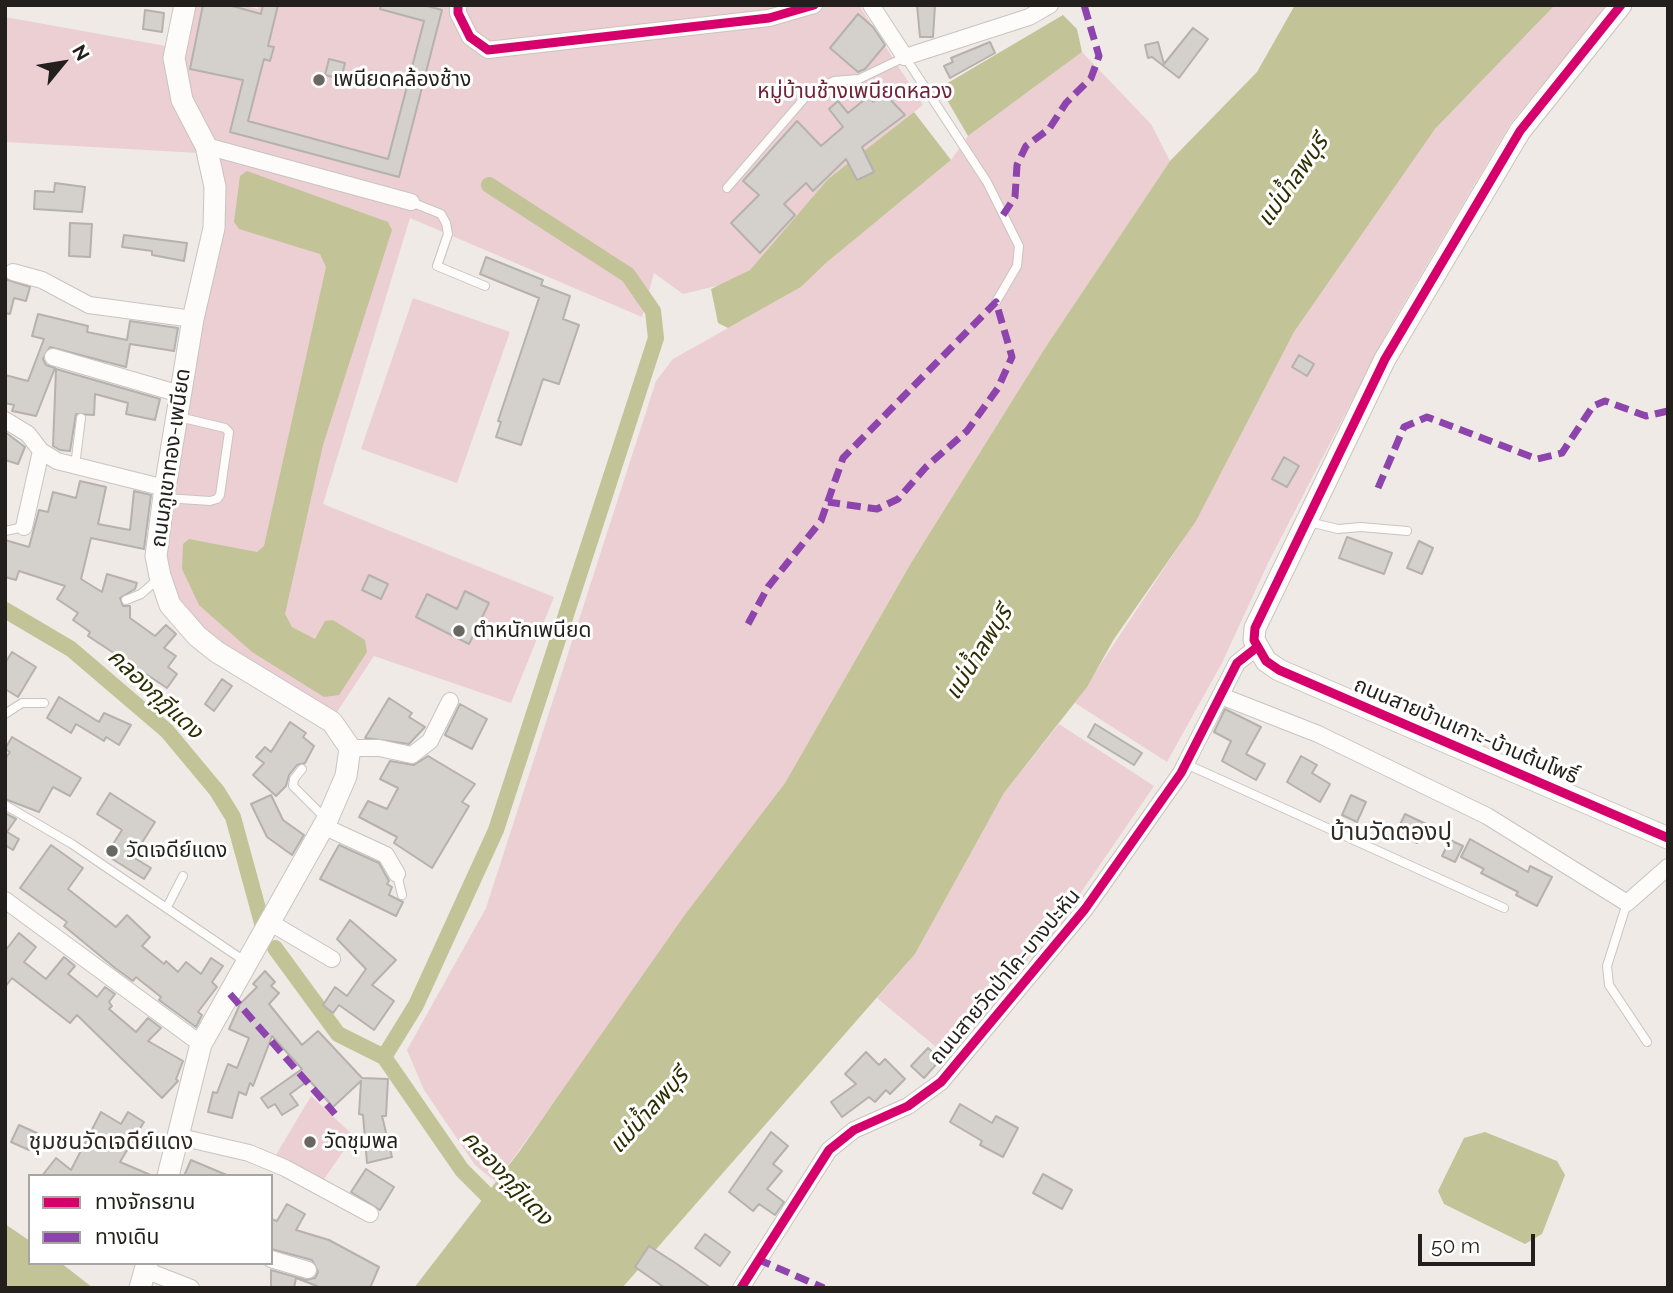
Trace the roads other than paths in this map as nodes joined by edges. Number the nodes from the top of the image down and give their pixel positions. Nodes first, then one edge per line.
1 (185, 5) edge
2 (458, 5) edge
3 (814, 5) edge
4 (871, 5) edge
5 (1050, 5) edge
6 (1621, 5) edge
7 (905, 57) junction
8 (206, 146) junction
9 (727, 188) dead end
10 (411, 202) joint
11 (13, 272) dead end
12 (485, 286) dead end
13 (996, 302) dead end
14 (192, 318) junction
15 (53, 357) dead end
16 (180, 394) junction
17 (177, 417) junction
18 (81, 418) dead end
19 (5, 420) edge
20 (41, 451) junction
21 (75, 466) junction
22 (164, 493) junction
23 (1306, 522) junction
24 (24, 527) joint
25 (5, 531) edge
26 (1407, 531) dead end
27 (160, 576) junction
28 (126, 600) dead end
29 (1256, 648) junction
30 (1221, 696) junction
31 (450, 701) dead end
32 (44, 703) dead end
33 (5, 714) edge
34 (350, 748) junction
35 (1186, 764) junction
36 (302, 769) dead end
37 (5, 805) edge
38 (325, 823) junction
39 (1668, 838) edge
40 (1668, 867) edge
41 (397, 874) joint
42 (183, 876) dead end
43 (402, 895) dead end
44 (5, 900) edge
45 (1628, 903) junction
46 (167, 907) junction
47 (1504, 908) dead end
48 (268, 930) junction
49 (332, 959) dead end
50 (248, 963) junction
51 (1647, 1042) dead end
52 (201, 1044) junction
53 (176, 1136) junction
54 (167, 1174) edge
55 (370, 1214) dead end
56 (273, 1260) edge
57 (308, 1270) dead end
58 (144, 1274) edge
59 (191, 1288) edge
60 (741, 1288) edge

1 - 8 main road, ถนนภูเขาทอง-เพนียด
2 - 3 street
4 - 7 street
5 - 7 street
6 - 23 main road
7 - 9 lane
7 - 13 lane
8 - 10 street
8 - 14 main road, ถนนภูเขาทอง-เพนียด
10 - 12 lane
11 - 14 street
14 - 16 main road, ถนนภูเขาทอง-เพนียด
15 - 16 street
16 - 17 main road, ถนนภูเขาทอง-เพนียด
17 - 22 main road, ถนนภูเขาทอง-เพนียด
17 - 22 lane
18 - 21 lane
19 - 20 street
20 - 21 street
20 - 24 street
21 - 22 street
22 - 27 main road, ถนนภูเขาทอง-เพนียด
23 - 26 lane
23 - 29 main road
24 - 25 lane
27 - 28 lane
27 - 34 main road, ถนนภูเขาทอง-เพนียด
29 - 30 street, ถนนสายวัดป่าโค-บางปะหัน
29 - 39 main road, ถนนสายบ้านเกาะ-บ้านต้นโพธิ์
30 - 35 street, ถนนสายวัดป่าโค-บางปะหัน
30 - 45 street
31 - 34 street
32 - 33 lane
34 - 38 main road
35 - 47 lane
35 - 60 street, ถนนสายวัดป่าโค-บางปะหัน
36 - 38 lane
37 - 46 lane
38 - 41 street
38 - 48 main road
40 - 45 street
41 - 43 lane
42 - 46 lane
44 - 52 street
45 - 51 lane
46 - 50 lane
48 - 49 street
48 - 50 main road
50 - 52 main road
52 - 53 main road
53 - 54 main road
53 - 55 street
56 - 57 street
58 - 59 street

